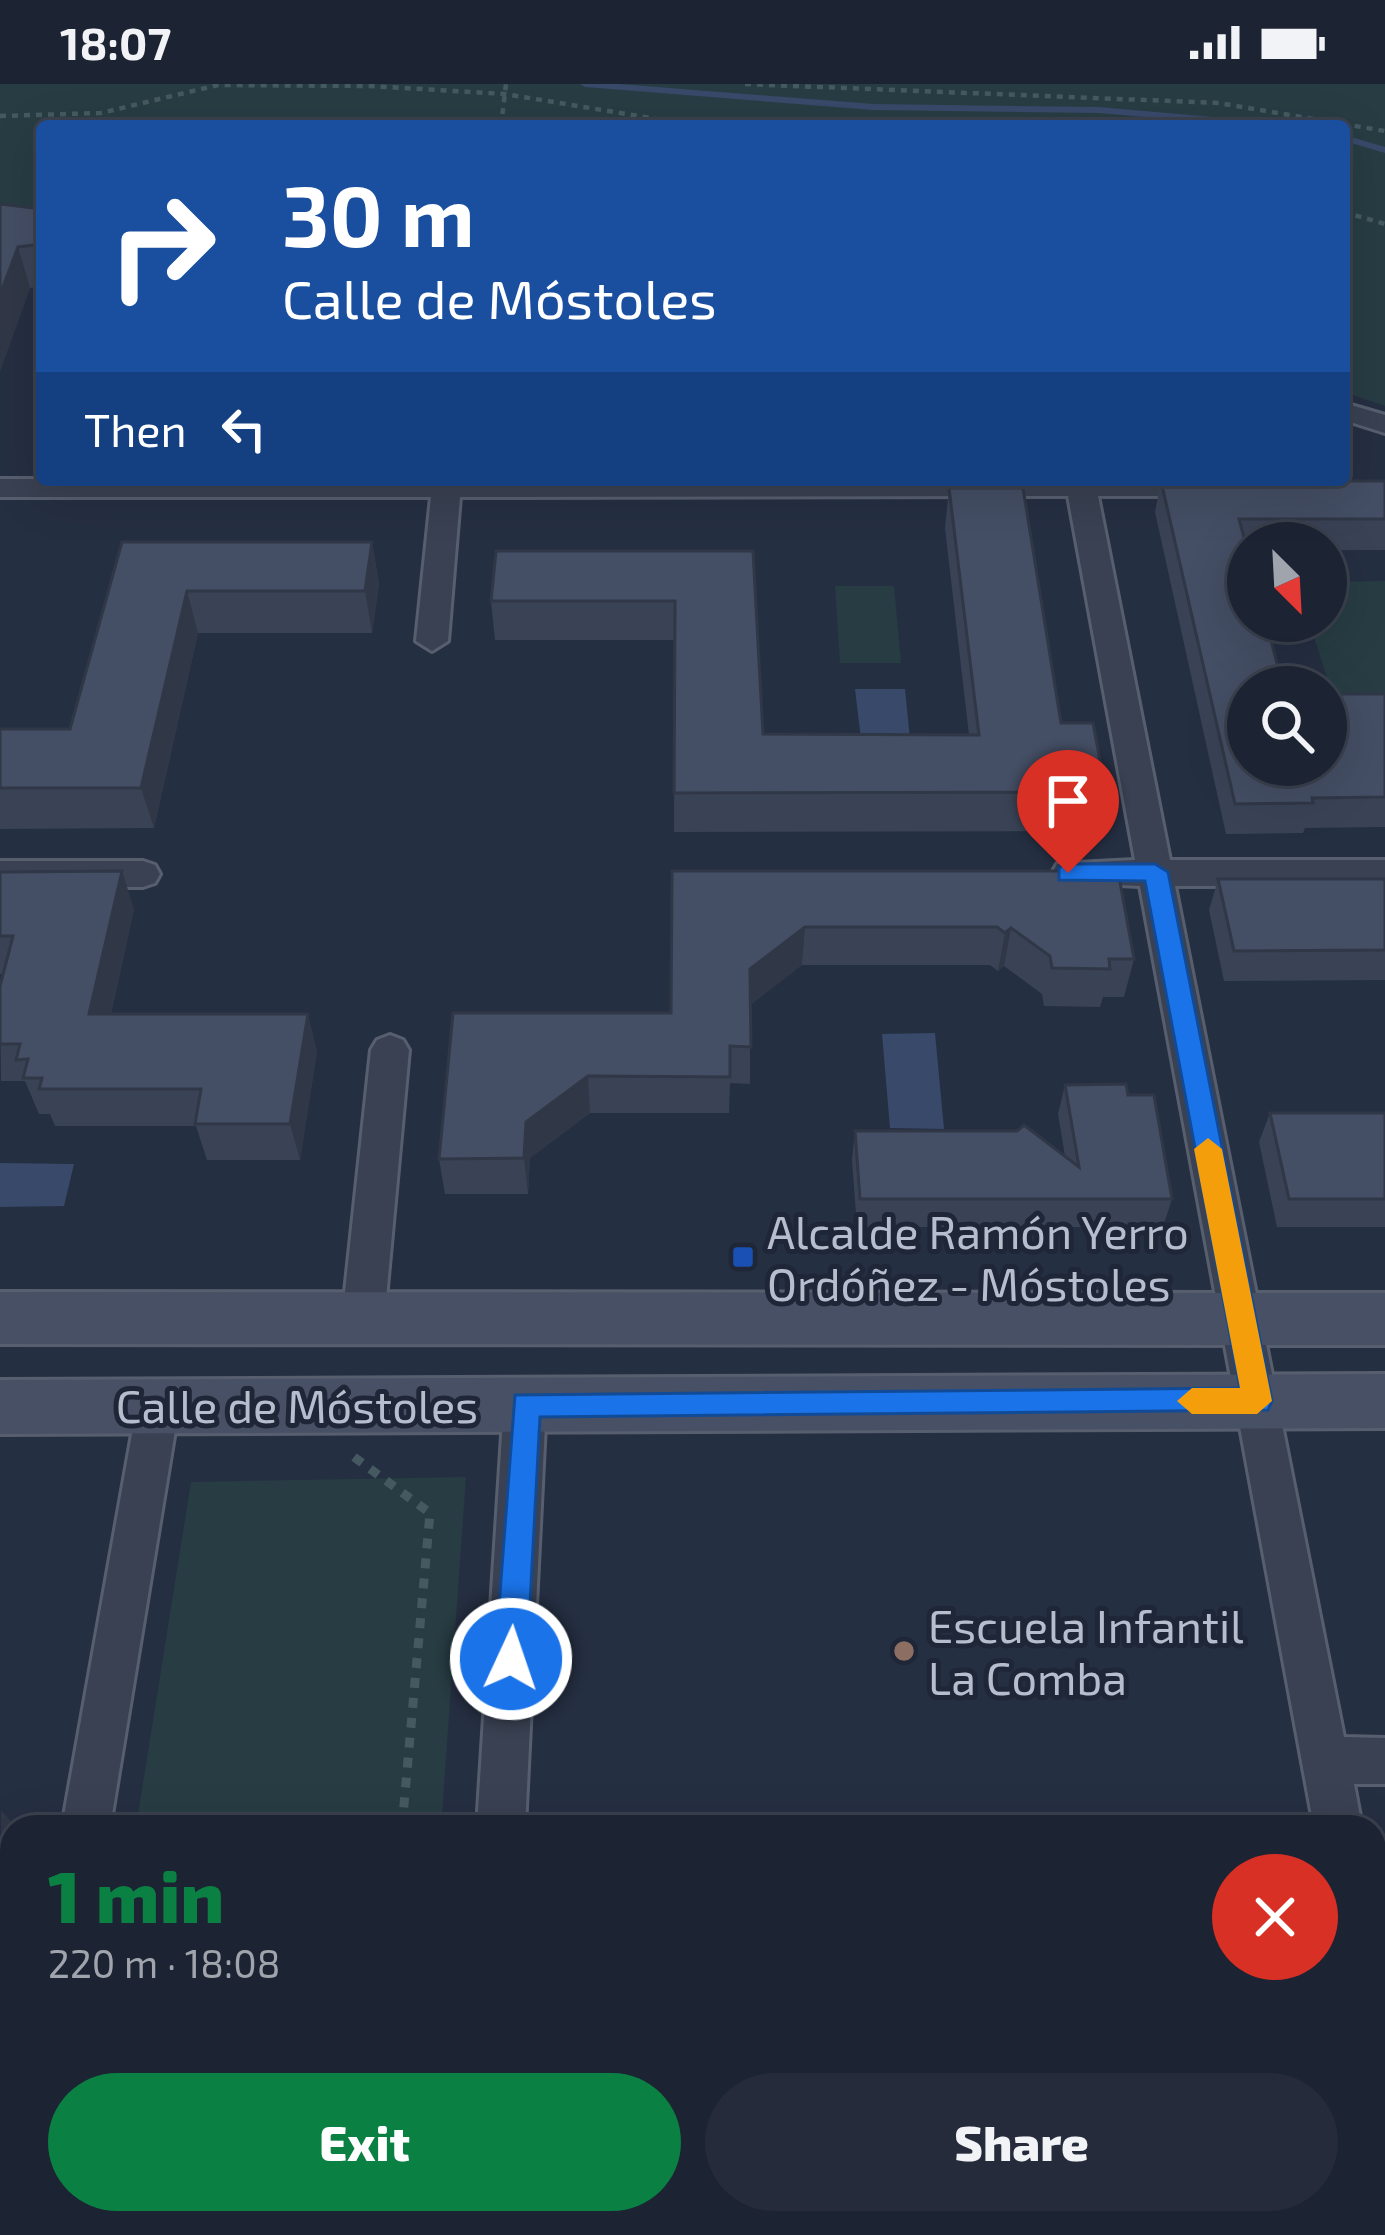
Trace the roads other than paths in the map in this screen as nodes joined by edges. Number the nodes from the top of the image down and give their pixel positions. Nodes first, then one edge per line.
1 (1350, 413) edge
2 (1385, 424) edge
3 (142, 486) edge
4 (446, 486) edge
5 (1081, 486) joint
6 (0, 488) edge
7 (1245, 488) edge
8 (431, 640) dead end
9 (1155, 872) junction
10 (1385, 872) edge
11 (0, 874) edge
12 (143, 874) dead end
13 (1040, 874) edge
14 (390, 1050) dead end
15 (0, 1318) edge
16 (1241, 1319) junction
17 (1385, 1319) edge
18 (363, 1320) junction
19 (1257, 1401) junction
20 (1385, 1401) edge
21 (525, 1404) junction
22 (158, 1406) junction
23 (0, 1407) edge
24 (1325, 1760) junction
25 (1385, 1761) edge
26 (88, 1815) edge
27 (502, 1815) edge
28 (1336, 1815) edge

1 - 2 street
3 - 6 street
4 - 8 street
5 - 7 street
5 - 9 street
9 - 10 street
9 - 13 street
9 - 16 street
11 - 12 street
14 - 18 street
15 - 18 main road, Calle de Móstoles
16 - 17 main road, Calle de Móstoles
16 - 18 main road, Calle de Móstoles
16 - 19 street
19 - 20 main road, Calle de Móstoles
19 - 21 main road, Calle de Móstoles
19 - 24 street
21 - 22 main road, Calle de Móstoles
21 - 27 street
22 - 23 main road, Calle de Móstoles
22 - 26 street
24 - 25 street
24 - 28 street

